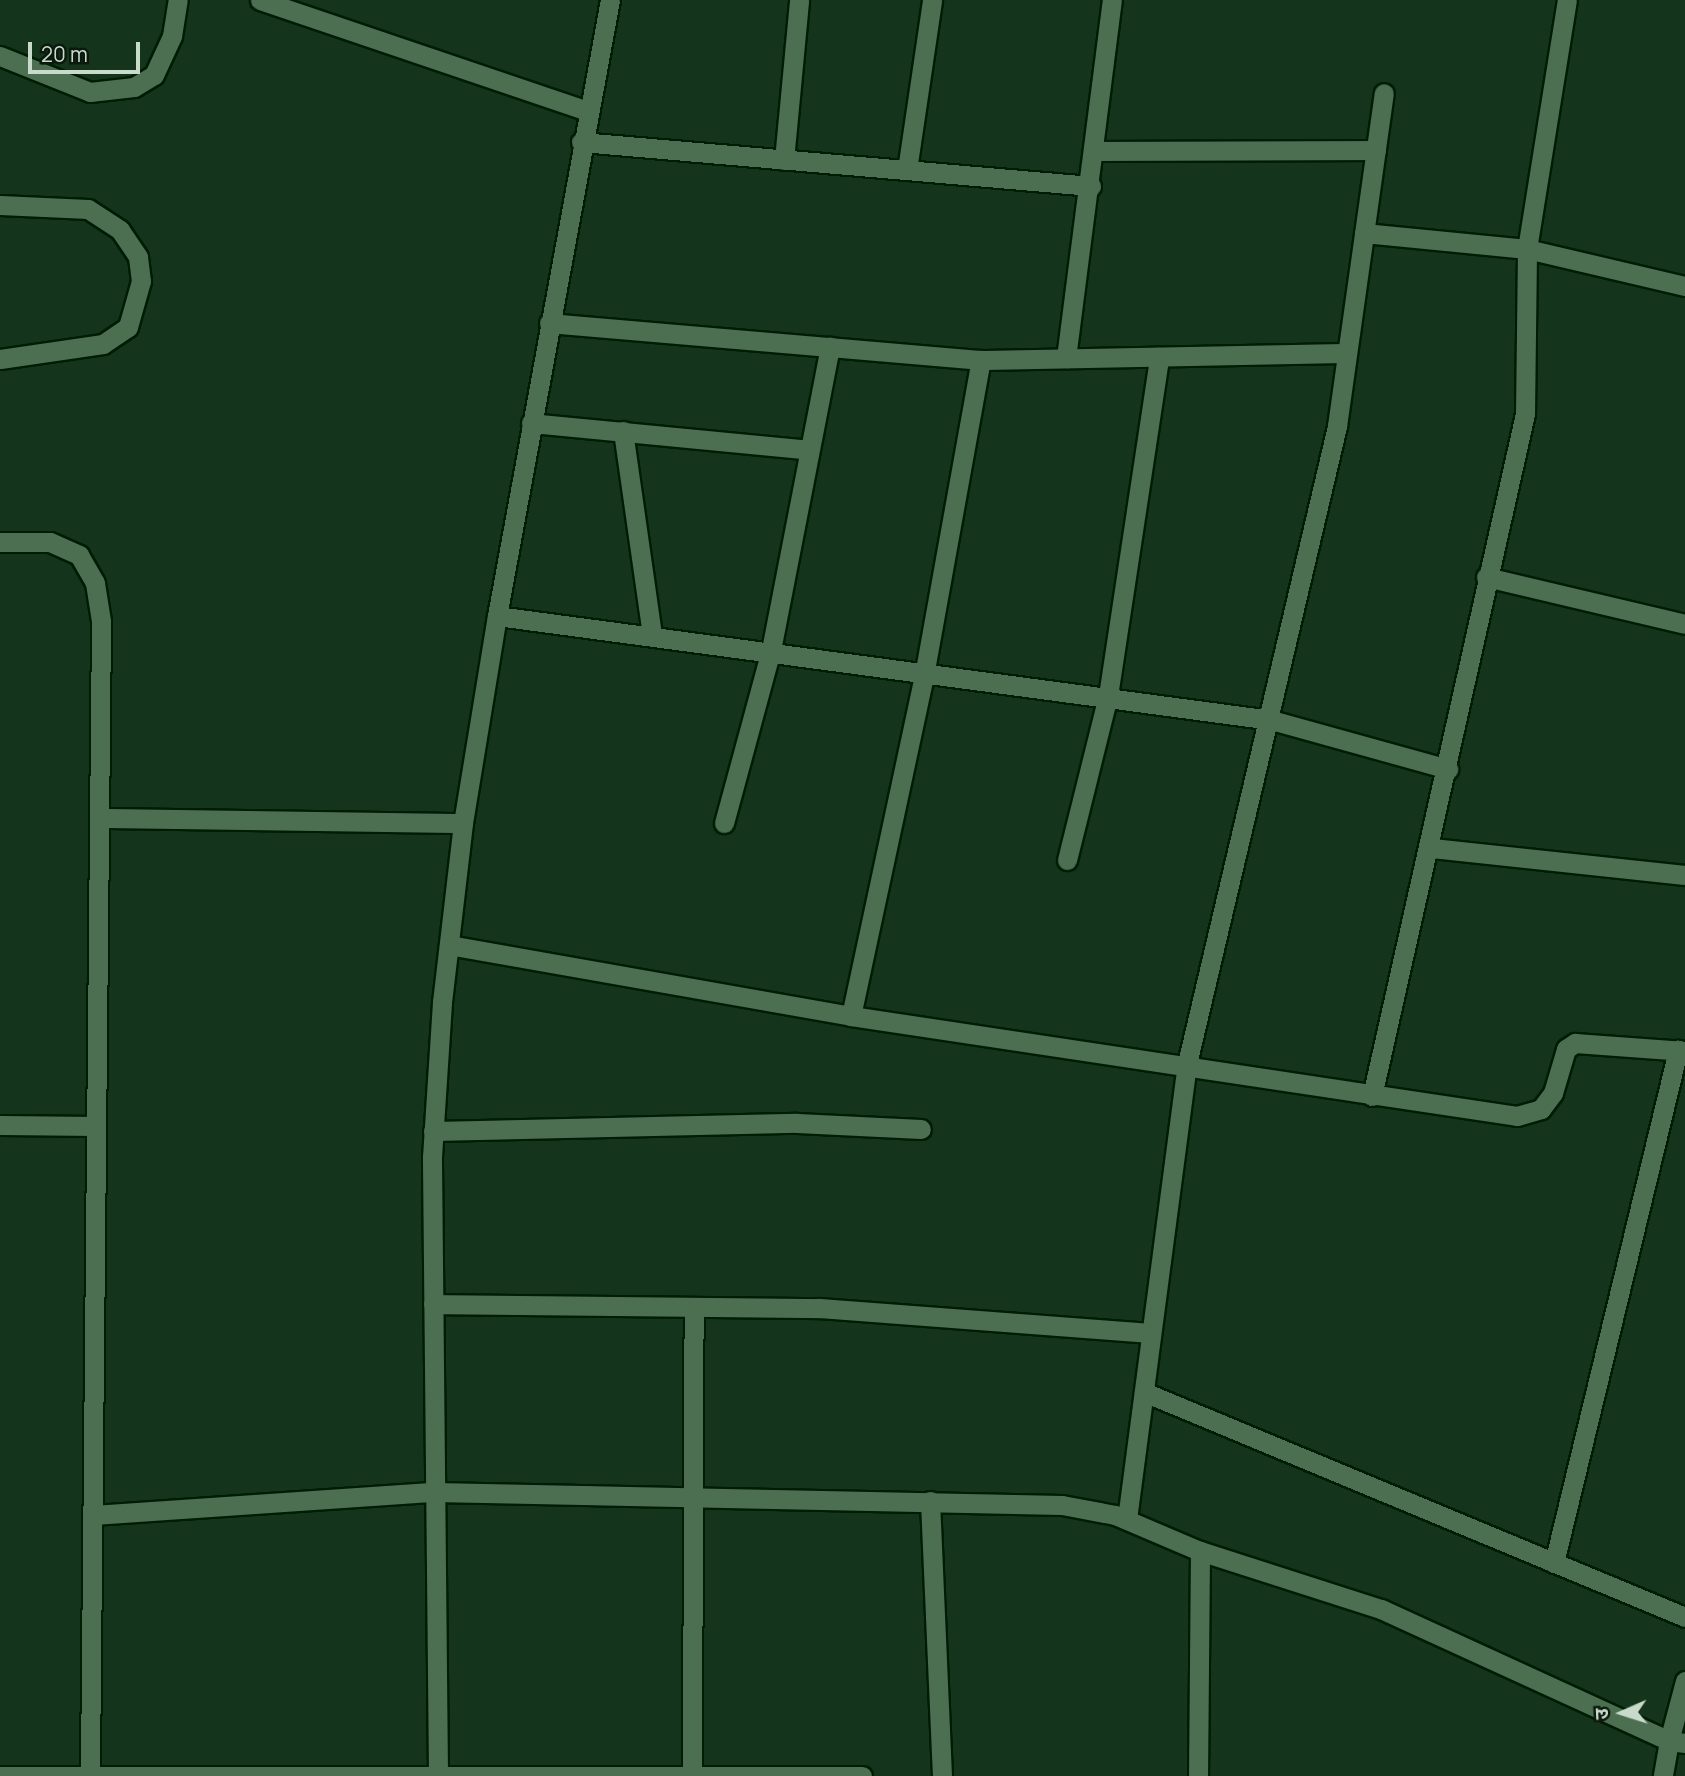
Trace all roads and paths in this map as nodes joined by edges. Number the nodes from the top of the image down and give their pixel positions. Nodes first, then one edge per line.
1 (178, 0) edge
2 (260, 0) edge
3 (610, 0) edge
4 (799, 0) edge
5 (932, 0) edge
6 (1112, 0) edge
7 (1567, 0) edge
8 (0, 56) edge
9 (1384, 93) dead end
10 (587, 111) junction
11 (581, 142) junction
12 (1376, 150) junction
13 (1096, 151) junction
14 (785, 160) junction
15 (907, 170) junction
16 (1091, 186) junction
17 (0, 205) edge
18 (1364, 233) junction
19 (1527, 249) junction
20 (1685, 286) edge
21 (549, 323) junction
22 (830, 347) junction
23 (1347, 353) junction
24 (1159, 357) junction
25 (1066, 358) junction
26 (0, 359) edge
27 (981, 360) junction
28 (531, 423) junction
29 (622, 431) junction
30 (809, 450) junction
31 (0, 542) edge
32 (1486, 577) junction
33 (497, 616) junction
34 (1685, 624) edge
35 (652, 634) junction
36 (771, 650) junction
37 (925, 670) junction
38 (1108, 696) junction
39 (1271, 720) junction
40 (1448, 769) junction
41 (99, 818) junction
42 (463, 822) junction
43 (724, 823) dead end
44 (1432, 848) junction
45 (1067, 860) dead end
46 (1685, 875) edge
47 (449, 945) junction
48 (851, 1016) junction
49 (1682, 1050) edge
50 (1186, 1068) junction
51 (1372, 1096) junction
52 (0, 1125) edge
53 (96, 1126) junction
54 (921, 1129) dead end
55 (433, 1131) junction
56 (433, 1304) junction
57 (695, 1307) junction
58 (1151, 1333) junction
59 (1144, 1392) junction
60 (435, 1492) junction
61 (693, 1496) junction
62 (930, 1502) junction
63 (93, 1516) junction
64 (1127, 1519) junction
65 (1200, 1551) junction
66 (1554, 1563) junction
67 (1685, 1617) edge
68 (1685, 1681) edge
69 (1677, 1742) edge
70 (90, 1775) edge
71 (438, 1775) edge
72 (692, 1775) edge
73 (0, 1776) edge
74 (20, 1776) edge
75 (715, 1776) edge
76 (862, 1776) edge
77 (942, 1776) edge
78 (1198, 1776) edge
79 (1663, 1776) edge

1 - 8 street
2 - 10 street
3 - 10 street
4 - 14 street
5 - 15 street
6 - 13 street
7 - 19 street
9 - 12 street
10 - 11 street
11 - 14 street
11 - 21 street
12 - 13 street
12 - 18 street
13 - 16 street
14 - 15 street
15 - 16 street
16 - 25 street
17 - 26 street
18 - 19 street
18 - 23 street
19 - 20 street
19 - 32 street
21 - 22 street
21 - 28 street
22 - 27 street
22 - 30 street
23 - 24 street
23 - 39 street
24 - 25 street
24 - 38 street
25 - 27 street
27 - 37 street
28 - 29 street
28 - 33 street
29 - 30 street
29 - 35 street
30 - 36 street
31 - 41 street
32 - 34 street
32 - 40 street
33 - 35 street
33 - 42 street
35 - 36 street
36 - 37 street
36 - 43 street
37 - 38 street
37 - 48 street
38 - 39 street
38 - 45 street
39 - 40 street
39 - 50 street
40 - 44 street
41 - 42 street
41 - 53 street
42 - 47 street
44 - 46 street
44 - 51 street
47 - 48 street
47 - 55 street
48 - 50 street
49 - 51 street
49 - 66 street
50 - 51 street
50 - 58 street
52 - 53 street
53 - 63 street
54 - 55 street
55 - 56 street
56 - 57 street
56 - 60 street
57 - 58 street
57 - 61 street
58 - 59 street
59 - 64 street
59 - 66 street
60 - 61 street
60 - 63 street
60 - 71 street
61 - 62 street
61 - 72 street
62 - 64 street
62 - 77 street
63 - 70 street
64 - 65 street
65 - 69 street
65 - 78 street
66 - 67 street
68 - 69 street
69 - 79 street
70 - 71 street
70 - 74 street
71 - 72 street
72 - 75 street
73 - 74 street
75 - 76 street

